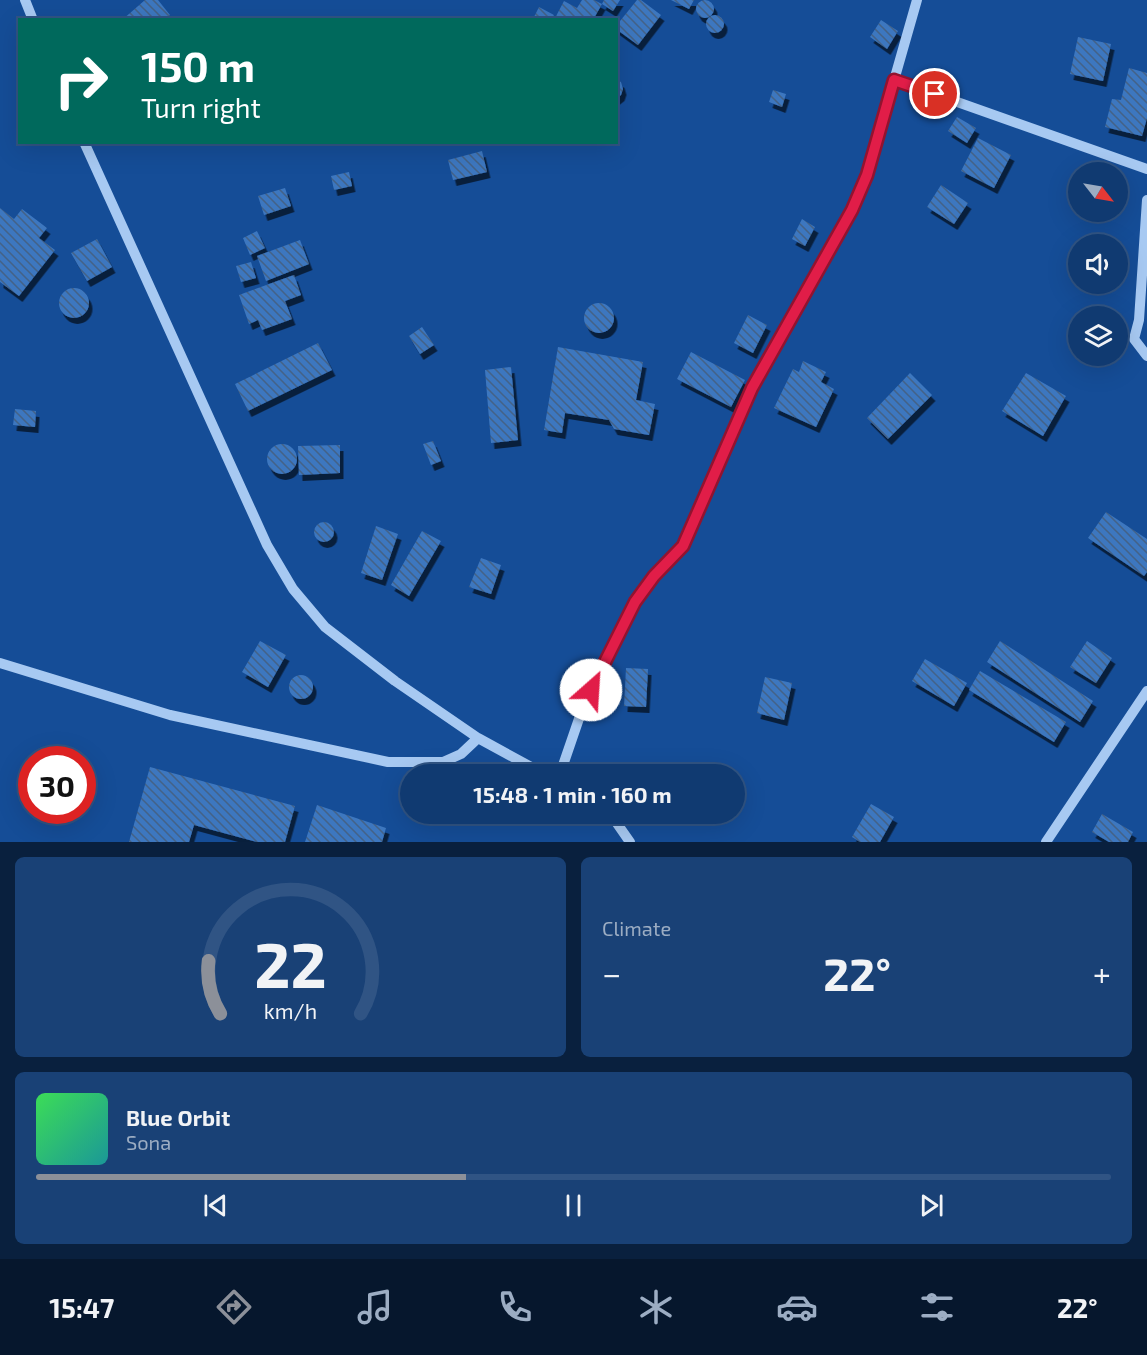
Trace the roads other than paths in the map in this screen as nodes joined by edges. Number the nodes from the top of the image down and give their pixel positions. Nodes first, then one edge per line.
1 (25, 0) edge
2 (917, 0) edge
3 (32, 18) edge
4 (894, 80) junction
5 (85, 144) edge
6 (1147, 169) edge
7 (1147, 200) edge
8 (1147, 356) edge
9 (0, 663) edge
10 (1147, 691) edge
11 (478, 738) junction
12 (526, 764) edge
13 (563, 764) edge
14 (617, 824) edge
15 (630, 842) edge
16 (1046, 842) edge

1 - 3 street
2 - 4 street
4 - 6 street
4 - 13 street
5 - 11 street
7 - 8 street
9 - 11 street
10 - 16 street
11 - 12 street
14 - 15 street

